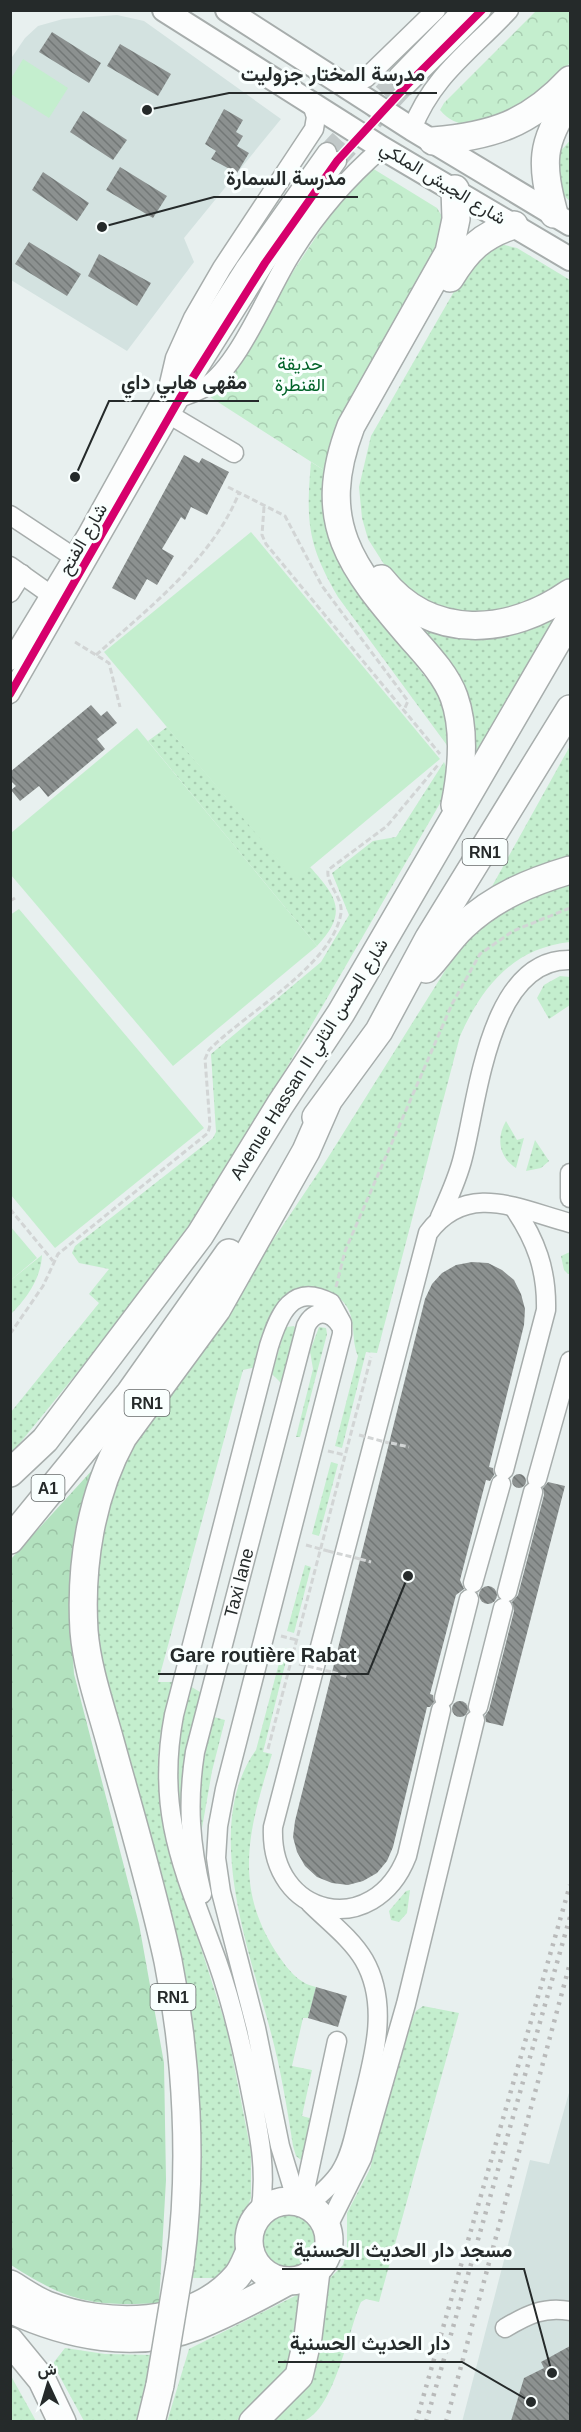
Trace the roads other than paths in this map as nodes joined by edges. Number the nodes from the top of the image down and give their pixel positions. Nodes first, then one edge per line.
1 (164, 10) edge
2 (227, 10) edge
3 (436, 10) edge
4 (462, 10) edge
5 (482, 10) edge
6 (509, 10) edge
7 (570, 80) edge
8 (342, 85) junction
9 (570, 100) edge
10 (312, 104) junction
11 (422, 135) junction
12 (382, 148) junction
13 (332, 157) tunnel mouth
14 (455, 189) junction
15 (562, 219) edge
16 (514, 225) junction
17 (570, 259) edge
18 (174, 393) junction
19 (170, 415) junction
20 (234, 453) dead end
21 (10, 515) edge
22 (80, 561) junction
23 (16, 570) edge
24 (10, 593) edge
25 (570, 593) edge
26 (51, 595) junction
27 (570, 619) edge
28 (15, 664) edge
29 (10, 694) edge
30 (570, 709) edge
31 (452, 819) junction
32 (570, 870) edge
33 (570, 960) edge
34 (399, 995) junction
35 (327, 1102) junction
36 (570, 1173) edge
37 (570, 1198) edge
38 (514, 1208) junction
39 (440, 1217) junction
40 (570, 1223) edge
41 (342, 1330) junction
42 (570, 1361) edge
43 (45, 1440) junction
44 (85, 1452) junction
45 (10, 1473) edge
46 (10, 1486) edge
47 (10, 1525) edge
48 (10, 1540) edge
49 (306, 1900) junction
50 (218, 1963) junction
51 (337, 2042) dead end
52 (347, 2176) junction
53 (302, 2204) junction
54 (260, 2214) junction
55 (327, 2228) junction
56 (250, 2251) junction
57 (316, 2271) junction
58 (288, 2282) junction
59 (10, 2284) edge
60 (10, 2309) edge
61 (570, 2311) edge
62 (505, 2328) dead end
63 (10, 2341) edge
64 (62, 2421) edge
65 (151, 2421) edge
66 (253, 2421) edge

1 - 10 main road, شارع الجيش الملكي
2 - 8 main road, شارع الجيش الملكي
3 - 8 street
4 - 5 street
6 - 11 street
7 - 11 highway
8 - 11 main road, شارع الجيش الملكي
9 - 15 highway
10 - 12 main road, شارع الجيش الملكي
10 - 18 street, شارع الفتح
11 - 15 main road, شارع الجيش الملكي
12 - 14 main road, شارع الجيش الملكي
12 - 18 street
13 - 18 street
14 - 16 main road, شارع الجيش الملكي
14 - 31 highway
16 - 17 main road, شارع الجيش الملكي
16 - 25 highway
18 - 19 street, شارع الفتح
18 - 22 street, شارع الفتح
19 - 20 street
19 - 22 street, شارع الفتح
21 - 22 street
22 - 26 street, شارع الفتح
22 - 28 street, شارع الفتح
23 - 24 street
23 - 26 street
26 - 28 street, شارع الفتح
27 - 31 highway, Avenue Hassan II شارع الحسن الثاني / RN1
28 - 29 street, شارع الفتح
30 - 34 highway, Avenue Hassan II شارع الحسن الثاني / RN1
31 - 43 highway, Avenue Hassan II شارع الحسن الثاني / RN1
32 - 34 highway
33 - 39 street
34 - 35 highway, Avenue Hassan II شارع الحسن الثاني / RN1
35 - 44 highway, Avenue Hassan II شارع الحسن الثاني / RN1
35 - 65 highway, RN1, bridge
36 - 37 street
38 - 39 street
38 - 40 street
38 - 49 street
39 - 49 street
41 - 50 street, Taxi lane
41 - 50 street
41 - 53 street
42 - 52 street
43 - 45 highway, Avenue Hassan II شارع الحسن الثاني / RN1
43 - 46 highway, A1
44 - 47 highway, A1
44 - 48 highway, Avenue Hassan II شارع الحسن الثاني / RN1
49 - 52 street
50 - 54 street
51 - 53 street
52 - 53 street
52 - 55 street
53 - 54 highway
53 - 55 highway
54 - 56 highway
55 - 57 highway
56 - 58 highway
56 - 59 highway
57 - 58 highway
57 - 66 highway
58 - 60 highway
61 - 62 street
63 - 64 highway

